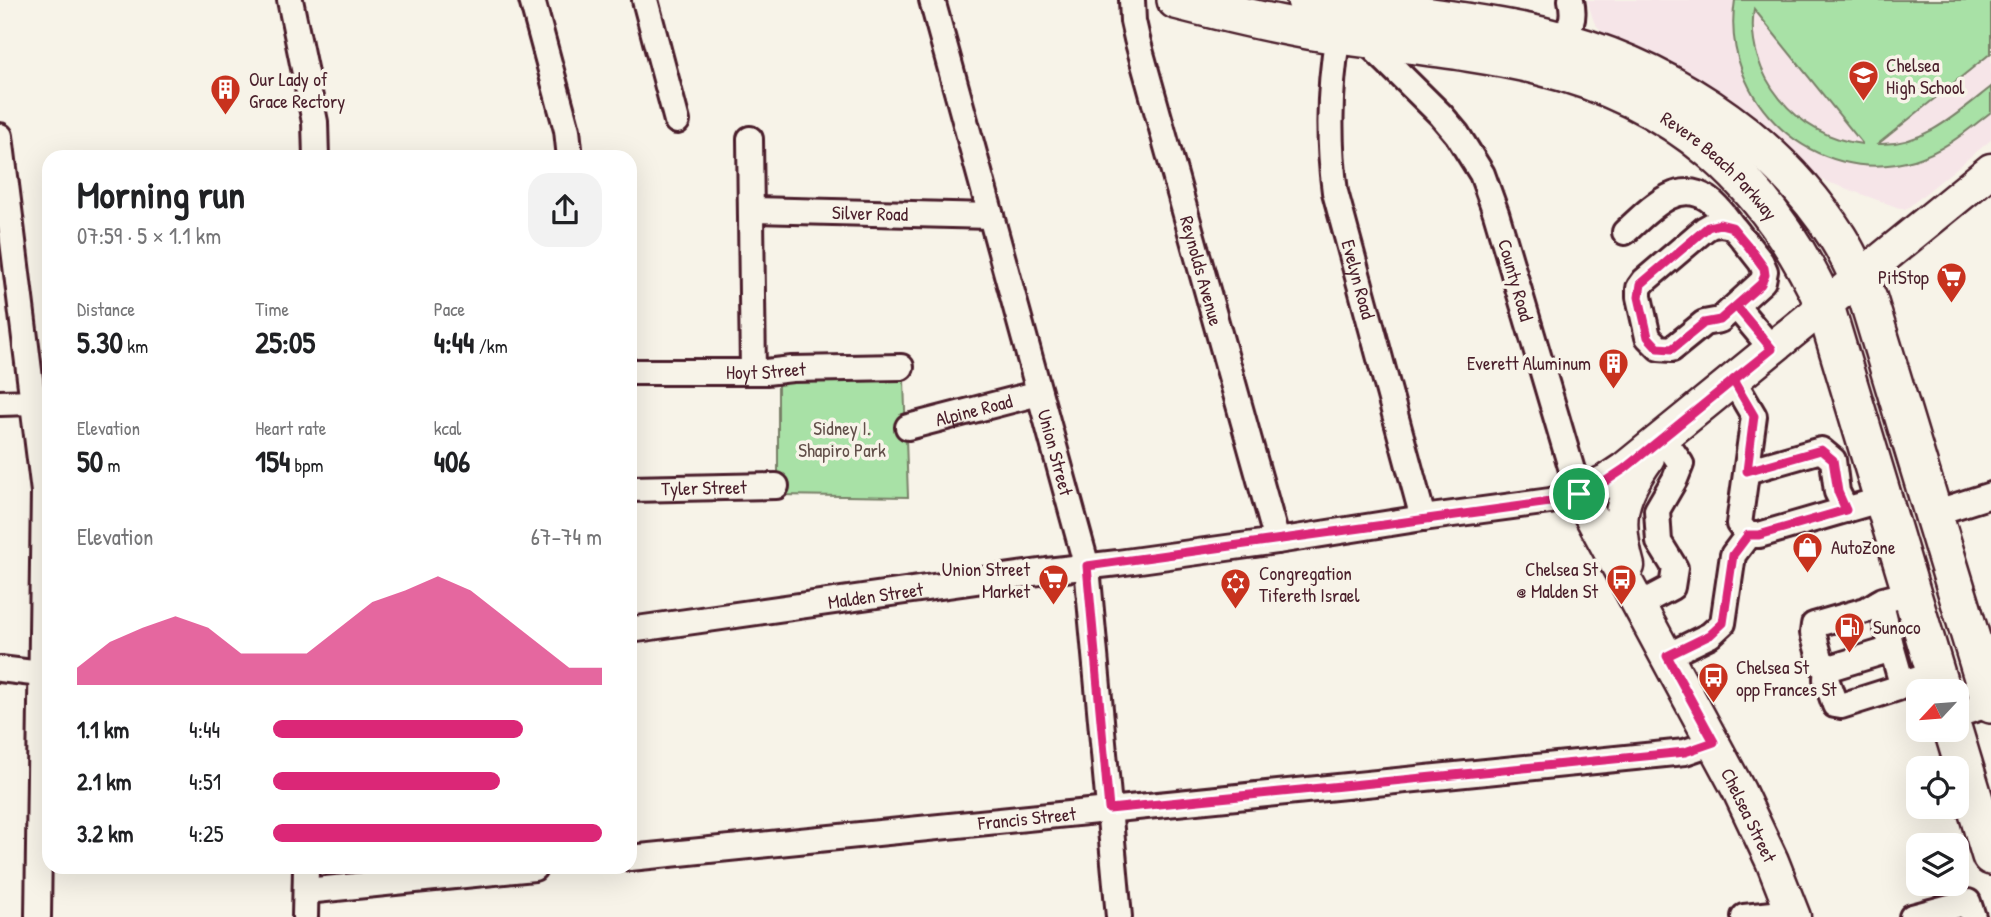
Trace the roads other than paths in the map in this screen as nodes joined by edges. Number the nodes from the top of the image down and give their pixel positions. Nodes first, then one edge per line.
1 (290, 0) edge
2 (533, 0) edge
3 (645, 0) edge
4 (932, 0) edge
5 (1132, 0) edge
6 (1176, 0) edge
7 (1571, 0) edge
8 (1316, 1) edge
9 (1351, 37) junction
10 (1556, 40) junction
11 (1425, 46) junction
12 (1412, 88) junction
13 (677, 121) dead end
14 (0, 136) edge
15 (750, 139) dead end
16 (569, 147) edge
17 (316, 150) edge
18 (1991, 170) edge
19 (751, 210) junction
20 (991, 216) junction
21 (1778, 223) junction
22 (1625, 232) dead end
23 (1743, 239) junction
24 (1859, 278) junction
25 (1736, 306) junction
26 (1825, 306) junction
27 (1772, 349) junction
28 (901, 367) dead end
29 (637, 372) edge
30 (753, 372) junction
31 (1733, 380) junction
32 (1039, 393) junction
33 (33, 402) junction
34 (0, 403) edge
35 (908, 427) dead end
36 (1663, 438) junction
37 (1747, 471) junction
38 (42, 476) edge
39 (776, 486) dead end
40 (637, 489) edge
41 (1579, 494) junction
42 (1991, 495) edge
43 (1883, 499) junction
44 (1846, 510) junction
45 (1934, 513) junction
46 (1423, 518) junction
47 (1748, 535) junction
48 (1277, 541) junction
49 (1087, 566) junction
50 (1895, 598) junction
51 (1640, 604) junction
52 (637, 629) edge
53 (1892, 649) junction
54 (1667, 656) junction
55 (1828, 666) junction
56 (0, 669) edge
57 (42, 674) edge
58 (1922, 679) edge
59 (1925, 679) edge
60 (1906, 687) edge
61 (1991, 704) edge
62 (1969, 711) edge
63 (1714, 742) junction
64 (1957, 742) edge
65 (42, 778) edge
66 (1109, 809) junction
67 (1991, 856) edge
68 (637, 857) edge
69 (420, 874) edge
70 (306, 880) edge
71 (1793, 912) edge
72 (38, 917) edge
73 (305, 917) edge
74 (1119, 917) edge
75 (1744, 917) edge
76 (1912, 917) edge
77 (1973, 917) edge

1 - 17 street
2 - 16 street
3 - 13 street
4 - 20 street, Union Street
5 - 48 street, Reynolds Avenue
6 - 9 highway, Revere Beach Parkway
7 - 10 street
8 - 10 highway, Revere Beach Parkway
9 - 11 highway, Revere Beach Parkway
9 - 12 street, County Road
9 - 46 street, Evelyn Road
10 - 24 highway, Revere Beach Parkway
11 - 12 street
11 - 21 highway, Revere Beach Parkway
12 - 41 street, County Road
14 - 33 street
15 - 19 street
18 - 24 main road
19 - 20 street, Silver Road
19 - 30 street
20 - 32 street, Union Street
21 - 23 street
21 - 26 highway, Revere Beach Parkway
22 - 23 street
23 - 25 street
23 - 25 street
24 - 26 main road
24 - 45 highway, Revere Beach Parkway
25 - 27 street
26 - 27 main road
26 - 43 highway, Revere Beach Parkway
27 - 31 main road
28 - 30 street, Hoyt Street
29 - 30 street, Hoyt Street
31 - 36 main road
31 - 37 street
32 - 35 street, Alpine Road
32 - 49 street, Union Street
33 - 34 street
33 - 38 street
36 - 41 main road
36 - 51 main road
36 - 51 street
37 - 44 street
37 - 47 street
39 - 40 street, Tyler Street
41 - 46 street, Malden Street
41 - 51 main road, Chelsea Street
42 - 45 street
43 - 44 street
43 - 50 highway, Revere Beach Parkway
44 - 47 street
45 - 61 highway, Revere Beach Parkway
46 - 48 street, Malden Street
47 - 54 street
48 - 49 street, Malden Street
49 - 52 street, Malden Street
49 - 66 street, Union Street
50 - 53 street
50 - 55 street
50 - 59 highway, Revere Beach Parkway
51 - 54 main road, Chelsea Street
53 - 55 street
53 - 58 street
54 - 63 main road, Chelsea Street
55 - 60 street
56 - 57 street
61 - 62 street
63 - 66 street, Francis Street
63 - 71 main road, Chelsea Street
64 - 67 highway
65 - 72 street
66 - 68 street, Francis Street
66 - 74 street, Union Street
69 - 70 street
70 - 73 street
71 - 75 street
76 - 77 street

